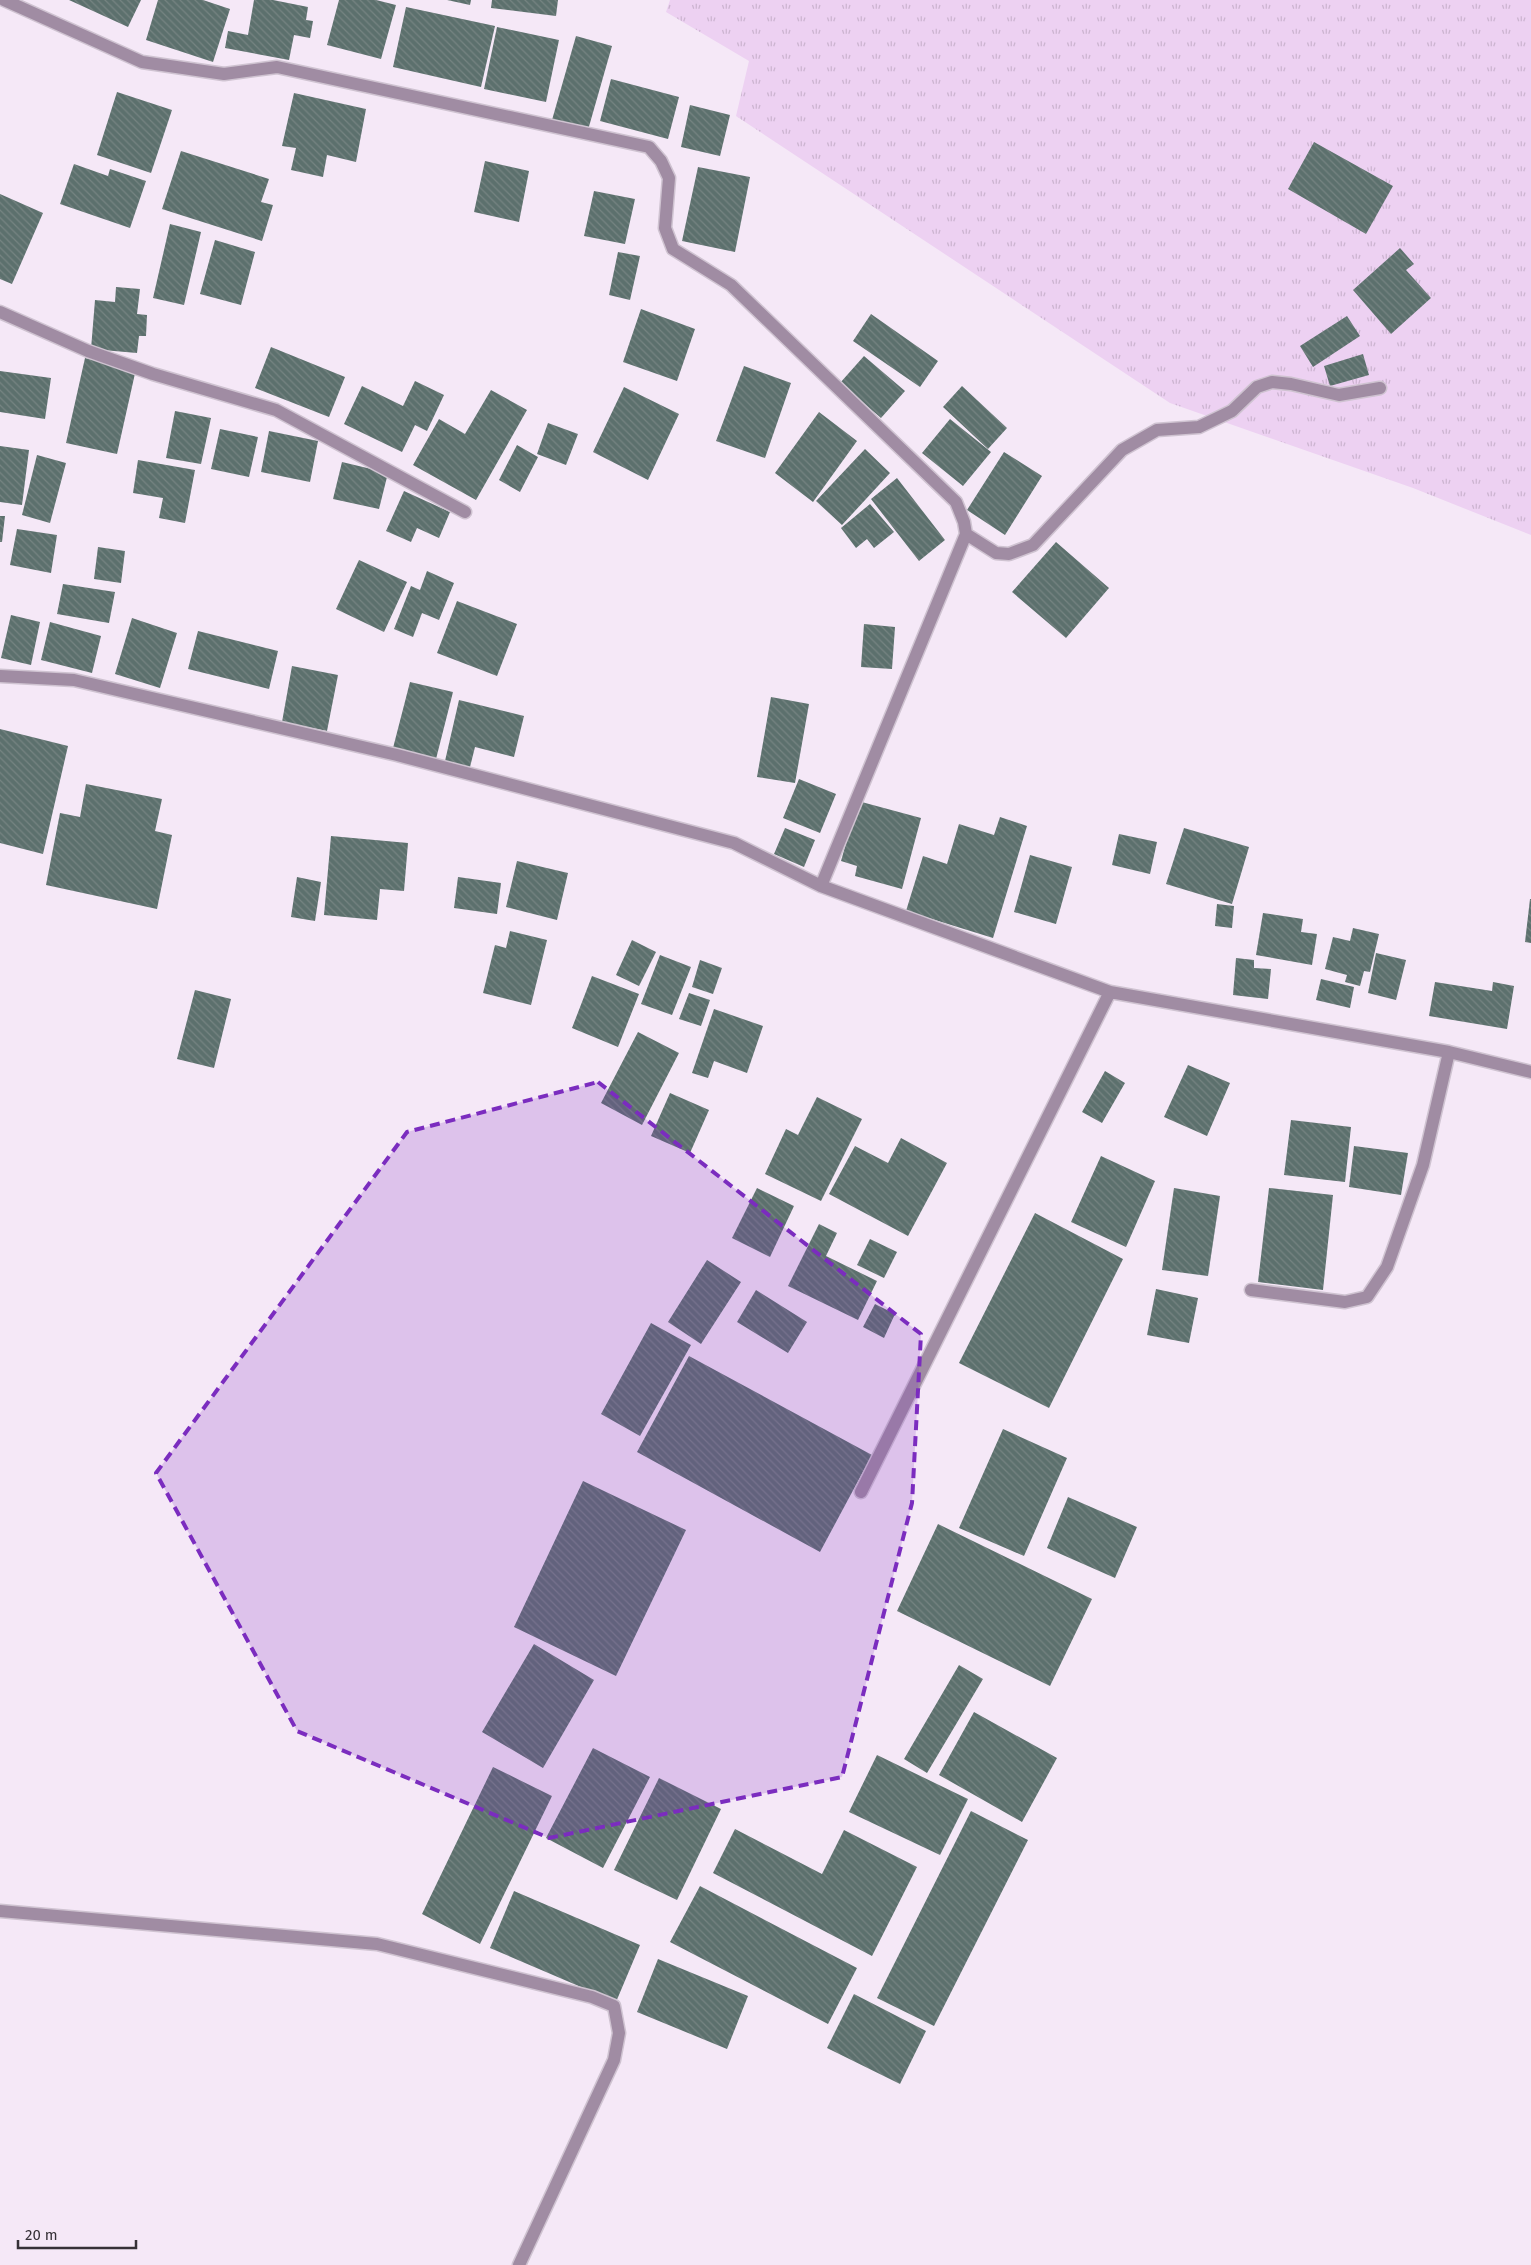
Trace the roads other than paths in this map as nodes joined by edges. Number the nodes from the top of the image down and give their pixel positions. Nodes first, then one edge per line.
1 (4, 0) edge
2 (0, 312) edge
3 (1380, 388) dead end
4 (465, 512) dead end
5 (966, 534) junction
6 (0, 676) edge
7 (821, 886) junction
8 (1110, 992) junction
9 (1449, 1052) junction
10 (1531, 1072) edge
11 (1251, 1290) dead end
12 (861, 1492) dead end
13 (0, 1912) edge
14 (518, 2265) edge

1 - 5 street
2 - 4 street
3 - 5 street
5 - 7 street
6 - 7 street
7 - 8 street
8 - 9 street
8 - 12 street
9 - 10 street
9 - 11 street
13 - 14 street

